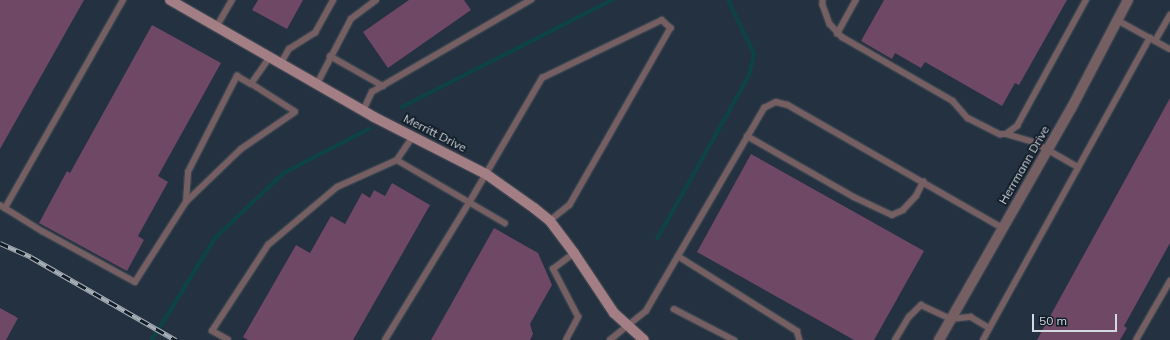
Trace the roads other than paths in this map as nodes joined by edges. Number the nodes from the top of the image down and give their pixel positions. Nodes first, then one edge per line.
1 (124, 0) edge
2 (170, 0) edge
3 (232, 0) edge
4 (333, 0) edge
5 (376, 0) edge
6 (529, 0) edge
7 (823, 0) edge
8 (856, 0) edge
9 (1086, 0) edge
10 (1128, 0) edge
11 (1170, 15) edge
12 (1117, 20) junction
13 (217, 26) junction
14 (837, 34) junction
15 (1150, 38) junction
16 (1155, 41) junction
17 (1170, 49) edge
18 (330, 56) junction
19 (270, 57) junction
20 (281, 63) junction
21 (251, 84) junction
22 (317, 84) junction
23 (383, 86) junction
24 (363, 111) junction
25 (1006, 134) junction
26 (413, 136) junction
27 (747, 136) junction
28 (1048, 150) junction
29 (397, 160) junction
30 (1078, 167) junction
31 (486, 174) junction
32 (923, 182) junction
33 (186, 202) junction
34 (469, 203) junction
35 (2, 207) edge
36 (550, 221) junction
37 (505, 223) dead end
38 (1003, 228) junction
39 (574, 253) junction
40 (678, 256) junction
41 (1170, 281) edge
42 (674, 309) dead end
43 (951, 319) junction
44 (628, 325) junction
45 (989, 328) junction
46 (228, 340) edge
47 (385, 340) edge
48 (566, 340) edge
49 (610, 340) edge
50 (644, 340) edge
51 (734, 340) edge
52 (800, 340) edge
53 (895, 340) edge
54 (939, 340) edge
55 (982, 340) edge
56 (1136, 340) edge

1 - 35 lane
2 - 13 street, Merritt Drive
3 - 13 lane
4 - 20 lane
5 - 18 lane
6 - 23 lane
7 - 14 lane
8 - 14 lane
9 - 25 lane
10 - 12 street, Herrmann Drive
11 - 16 lane
12 - 15 lane
12 - 28 street, Herrmann Drive
13 - 19 street, Merritt Drive
14 - 25 lane
15 - 16 lane
15 - 30 lane
16 - 17 lane
18 - 22 lane
18 - 23 lane
19 - 20 street, Merritt Drive
19 - 21 lane
20 - 22 street, Merritt Drive
21 - 33 lane
21 - 33 lane
22 - 24 street, Merritt Drive
23 - 24 lane
24 - 26 street, Merritt Drive
25 - 28 lane
26 - 29 lane
26 - 31 street, Merritt Drive
27 - 32 lane
27 - 32 lane
27 - 40 lane
28 - 30 lane
28 - 38 street, Herrmann Drive
29 - 34 lane
29 - 46 lane
30 - 45 lane
31 - 34 lane
31 - 36 street, Merritt Drive
31 - 36 lane
32 - 38 lane
33 - 35 lane
34 - 37 lane
34 - 47 lane
36 - 39 street, Merritt Drive
38 - 43 street, Herrmann Drive
39 - 44 street, Merritt Drive
39 - 48 lane
40 - 44 lane
40 - 52 lane
41 - 56 lane
42 - 51 lane
43 - 45 lane
43 - 53 lane
43 - 54 street, Herrmann Drive
44 - 49 lane
44 - 50 street, Merritt Drive
45 - 55 lane

